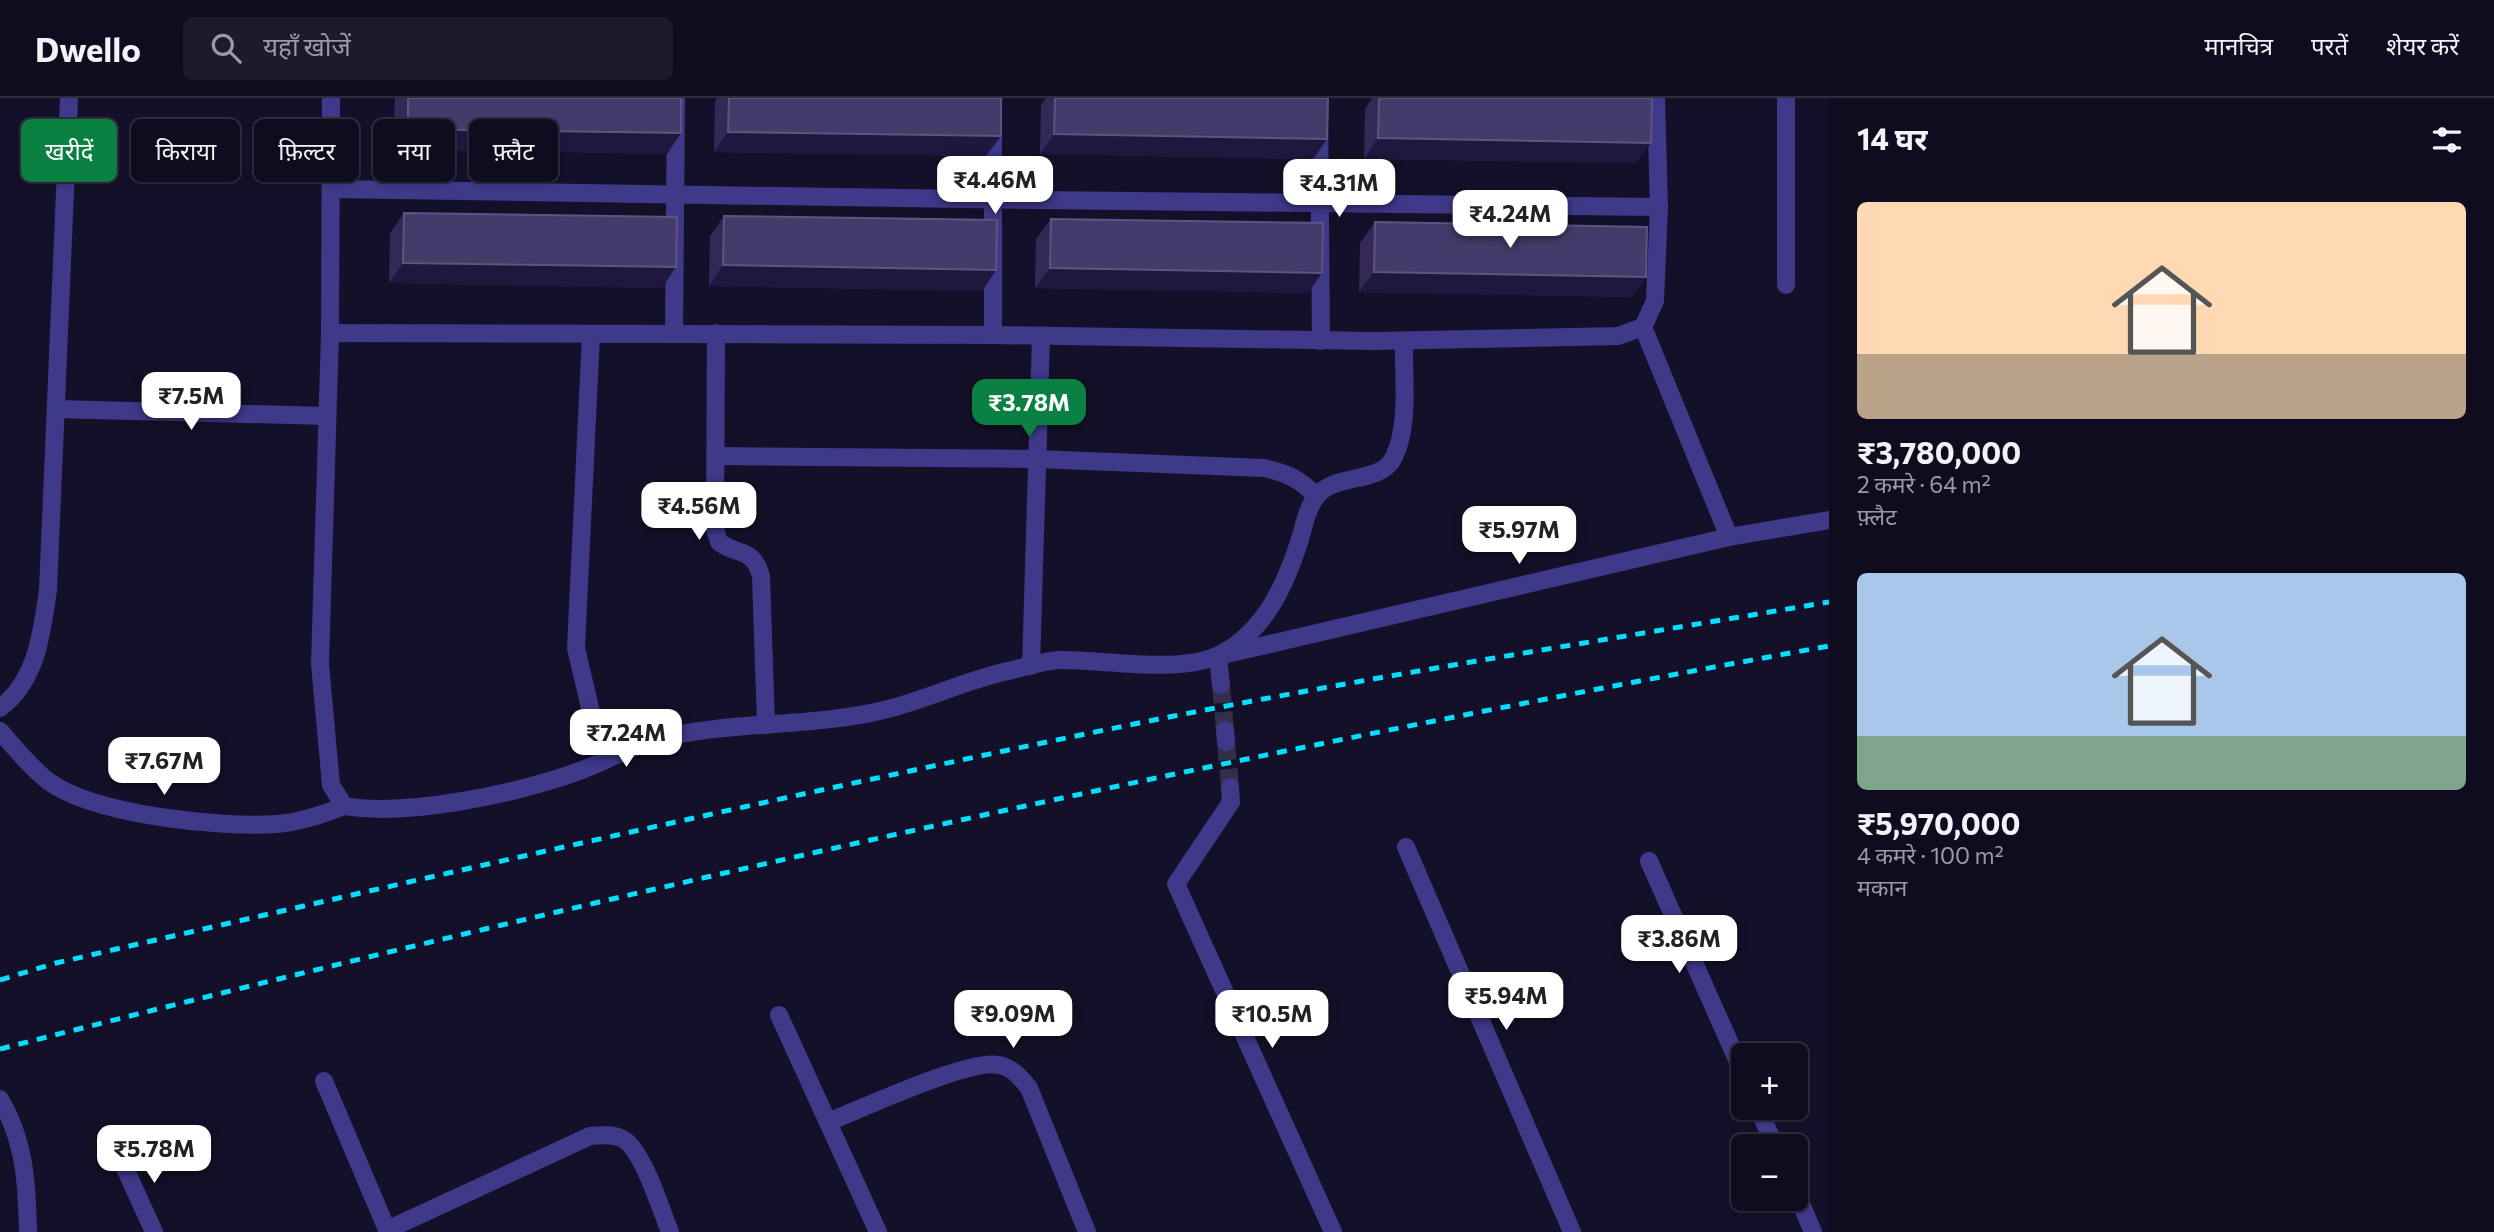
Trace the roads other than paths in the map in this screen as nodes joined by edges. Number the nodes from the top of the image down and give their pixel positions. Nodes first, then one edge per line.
1 (69, 98) edge
2 (331, 98) edge
3 (676, 98) edge
4 (993, 98) edge
5 (1319, 98) edge
6 (1656, 98) edge
7 (1786, 98) edge
8 (332, 189) junction
9 (675, 197) junction
10 (993, 197) junction
11 (1320, 203) junction
12 (1659, 207) junction
13 (1786, 285) dead end
14 (1643, 327) junction
15 (330, 333) junction
16 (674, 333) junction
17 (716, 333) junction
18 (591, 335) junction
19 (993, 335) junction
20 (1041, 336) junction
21 (1321, 341) junction
22 (1405, 341) junction
23 (55, 409) junction
24 (327, 416) junction
25 (716, 456) junction
26 (1036, 459) junction
27 (1316, 496) junction
28 (1829, 520) edge
29 (1729, 537) junction
30 (1218, 656) junction
31 (1031, 666) junction
32 (1221, 685) tunnel mouth
33 (0, 708) edge
34 (766, 725) junction
35 (0, 731) edge
36 (620, 751) junction
37 (1230, 787) tunnel mouth
38 (344, 806) junction
39 (1406, 847) dead end
40 (1649, 861) dead end
41 (779, 1015) dead end
42 (1731, 1046) edge
43 (324, 1081) dead end
44 (0, 1099) edge
45 (828, 1122) junction
46 (119, 1155) dead end
47 (1804, 1211) edge
48 (388, 1231) edge
49 (28, 1232) edge
50 (154, 1232) edge
51 (670, 1232) edge
52 (878, 1232) edge
53 (1087, 1232) edge
54 (1333, 1232) edge
55 (1572, 1232) edge
56 (1813, 1232) edge

1 - 23 street
2 - 8 street
3 - 9 street
4 - 10 street
5 - 11 street
6 - 12 street
7 - 13 street
8 - 9 street
8 - 15 street
9 - 10 street
9 - 16 street
10 - 11 street
10 - 19 street
11 - 12 street
11 - 21 street
12 - 14 street
14 - 22 street
14 - 29 street
15 - 18 street
15 - 24 street
16 - 17 street
16 - 18 street
17 - 19 street
17 - 25 street
18 - 36 street
19 - 20 street
20 - 21 street
20 - 26 street
21 - 22 street
22 - 27 street
23 - 24 street
23 - 33 street
24 - 38 street
25 - 26 street
25 - 34 street
26 - 27 street
26 - 31 street
27 - 30 street
28 - 29 street
29 - 30 street
30 - 31 street
30 - 32 street
31 - 34 street
34 - 36 street
35 - 38 street
36 - 38 street
37 - 54 street
39 - 55 street
40 - 42 street
41 - 45 street
43 - 48 street
44 - 49 street
45 - 52 street
45 - 53 street
46 - 50 street
47 - 56 street
48 - 51 street

